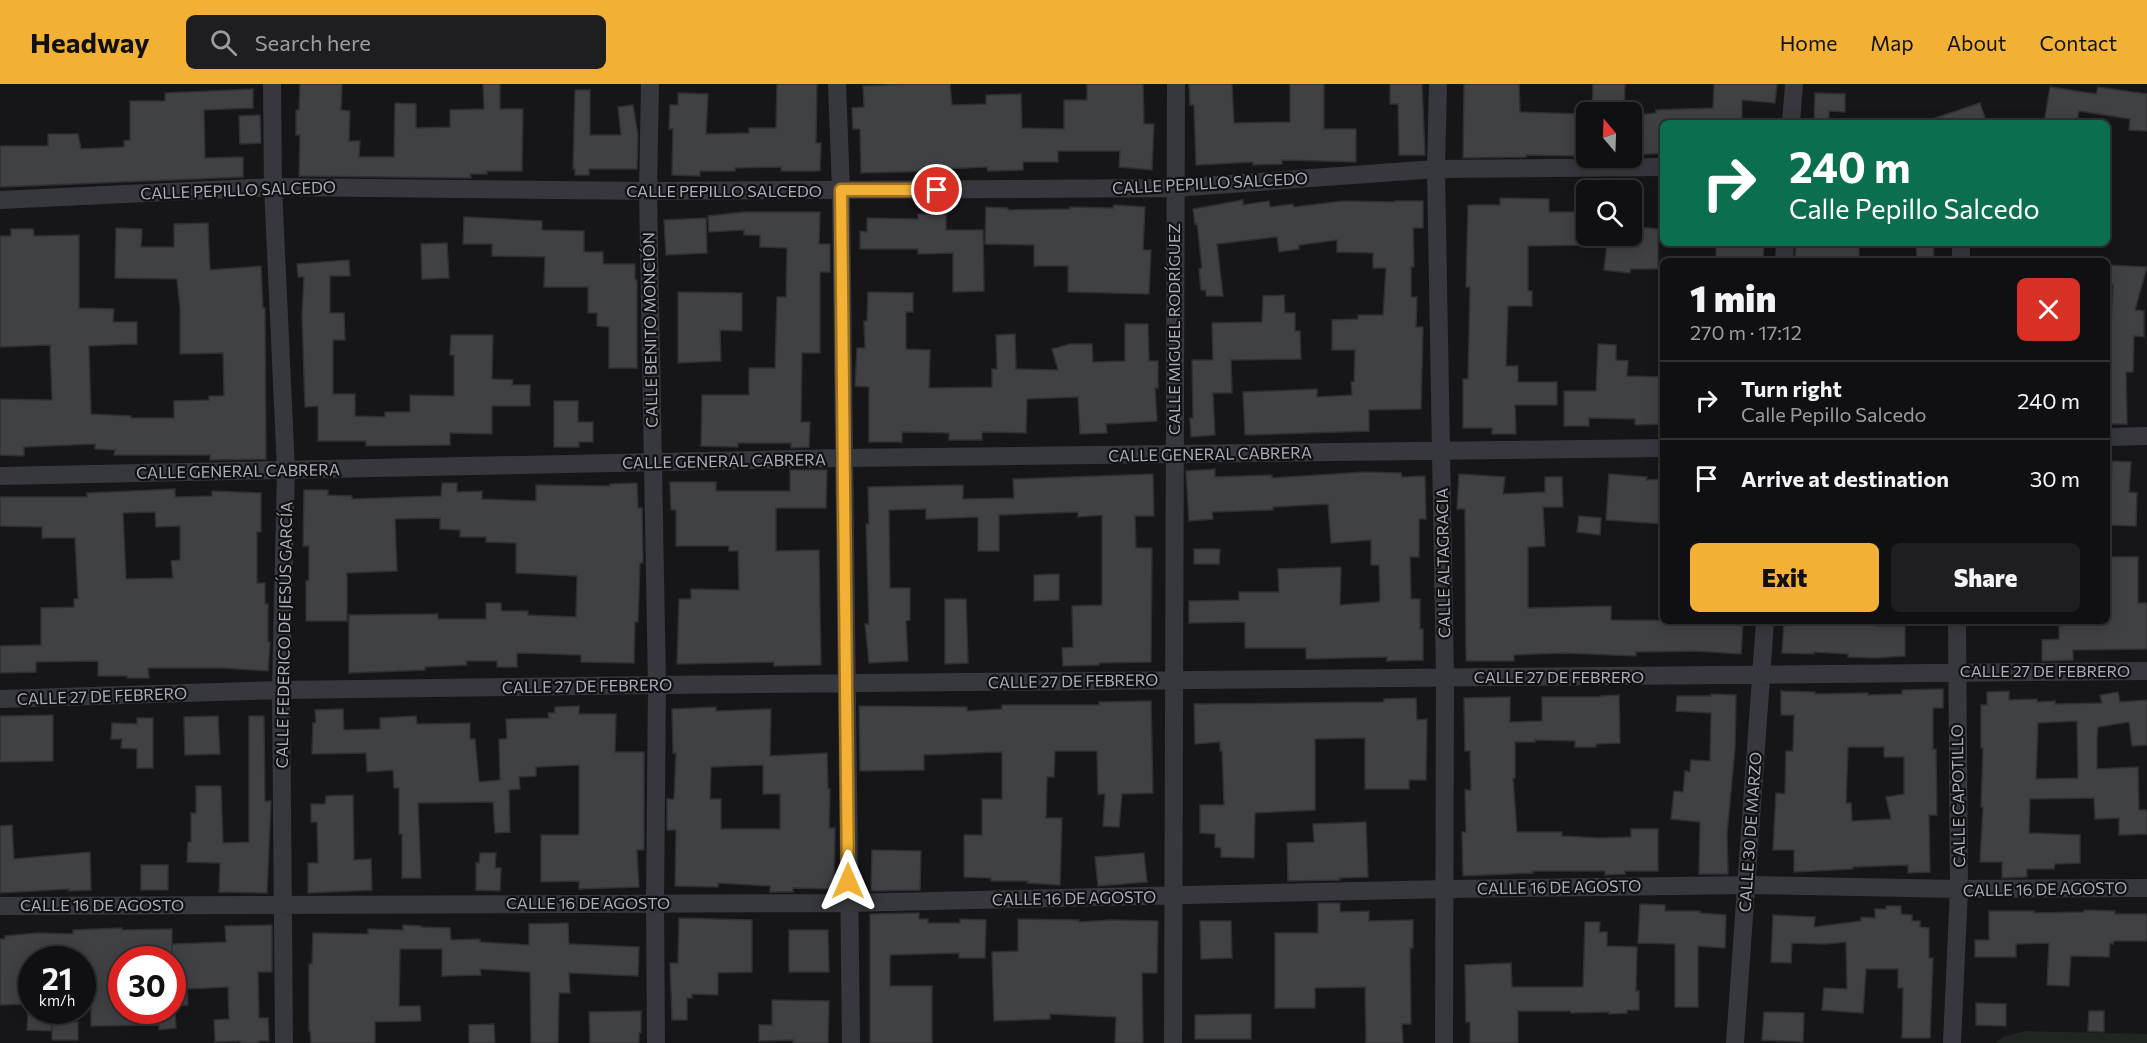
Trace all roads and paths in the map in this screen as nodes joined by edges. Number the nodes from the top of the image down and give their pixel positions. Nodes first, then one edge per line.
1 (272, 84) edge
2 (650, 84) edge
3 (837, 84) edge
4 (1176, 84) edge
5 (1438, 84) edge
6 (1794, 84) edge
7 (1791, 120) edge
8 (1660, 167) edge
9 (1436, 168) junction
10 (273, 187) junction
11 (1175, 188) junction
12 (841, 190) junction
13 (648, 191) junction
14 (0, 200) edge
15 (2147, 436) edge
16 (2110, 437) edge
17 (1660, 448) edge
18 (1441, 451) junction
19 (1174, 455) junction
20 (844, 458) junction
21 (652, 463) junction
22 (286, 470) junction
23 (0, 476) edge
24 (1765, 624) edge
25 (1958, 624) edge
26 (1957, 671) junction
27 (2147, 671) edge
28 (1761, 676) junction
29 (1445, 677) junction
30 (1173, 679) junction
31 (848, 684) junction
32 (657, 685) junction
33 (281, 690) junction
34 (0, 699) edge
35 (1747, 885) junction
36 (2147, 888) edge
37 (1446, 889) junction
38 (1959, 890) junction
39 (1173, 896) junction
40 (655, 902) junction
41 (848, 903) junction
42 (283, 904) junction
43 (0, 906) edge
44 (284, 1043) edge
45 (656, 1043) edge
46 (851, 1043) edge
47 (1173, 1043) edge
48 (1444, 1043) edge
49 (1735, 1043) edge
50 (1952, 1043) edge

1 - 10 street, CALLE FEDERICO DE JESÚS GARCÍA
2 - 13 street, CALLE BENITO MONCIÓN
3 - 12 street
4 - 11 street, CALLE MIGUEL RODRÍGUEZ
5 - 9 street, CALLE ALTAGRACIA
6 - 7 street
8 - 9 street, CALLE PEPILLO SALCEDO
9 - 11 street, CALLE PEPILLO SALCEDO
9 - 18 street, CALLE ALTAGRACIA
10 - 13 street, CALLE PEPILLO SALCEDO
10 - 14 street, CALLE PEPILLO SALCEDO
10 - 22 street, CALLE FEDERICO DE JESÚS GARCÍA
11 - 12 street, CALLE PEPILLO SALCEDO
11 - 19 street, CALLE MIGUEL RODRÍGUEZ
12 - 13 street, CALLE PEPILLO SALCEDO
12 - 20 street
13 - 21 street, CALLE BENITO MONCIÓN
15 - 16 street
17 - 18 street, CALLE GENERAL CABRERA
18 - 19 street, CALLE GENERAL CABRERA
18 - 29 street, CALLE ALTAGRACIA
19 - 20 street, CALLE GENERAL CABRERA
19 - 30 street, CALLE MIGUEL RODRÍGUEZ
20 - 21 street, CALLE GENERAL CABRERA
20 - 31 street
21 - 22 street, CALLE GENERAL CABRERA
21 - 32 street, CALLE BENITO MONCIÓN
22 - 23 street, CALLE GENERAL CABRERA
22 - 33 street, CALLE FEDERICO DE JESÚS GARCÍA
24 - 28 street, CALLE 30 DE MARZO
25 - 26 street, CALLE CAPOTILLO
26 - 27 street, CALLE 27 DE FEBRERO
26 - 28 street, CALLE 27 DE FEBRERO
26 - 38 street, CALLE CAPOTILLO
28 - 29 street, CALLE 27 DE FEBRERO
28 - 35 street, CALLE 30 DE MARZO
29 - 30 street, CALLE 27 DE FEBRERO
29 - 37 street, CALLE ALTAGRACIA
30 - 31 street, CALLE 27 DE FEBRERO
30 - 39 street, CALLE MIGUEL RODRÍGUEZ
31 - 32 street, CALLE 27 DE FEBRERO
31 - 41 street
32 - 33 street, CALLE 27 DE FEBRERO
32 - 40 street, CALLE BENITO MONCIÓN
33 - 34 street, CALLE 27 DE FEBRERO
33 - 42 street, CALLE FEDERICO DE JESÚS GARCÍA
35 - 37 street, CALLE 16 DE AGOSTO
35 - 38 street, CALLE 16 DE AGOSTO
35 - 49 street, CALLE 30 DE MARZO
36 - 38 street, CALLE 16 DE AGOSTO
37 - 39 street, CALLE 16 DE AGOSTO
37 - 48 street, CALLE ALTAGRACIA
38 - 50 street, CALLE CAPOTILLO
39 - 41 street, CALLE 16 DE AGOSTO
39 - 47 street, CALLE MIGUEL RODRÍGUEZ
40 - 41 street, CALLE 16 DE AGOSTO
40 - 42 street, CALLE 16 DE AGOSTO
40 - 45 street, CALLE BENITO MONCIÓN
41 - 46 street
42 - 43 street, CALLE 16 DE AGOSTO
42 - 44 street, CALLE FEDERICO DE JESÚS GARCÍA

